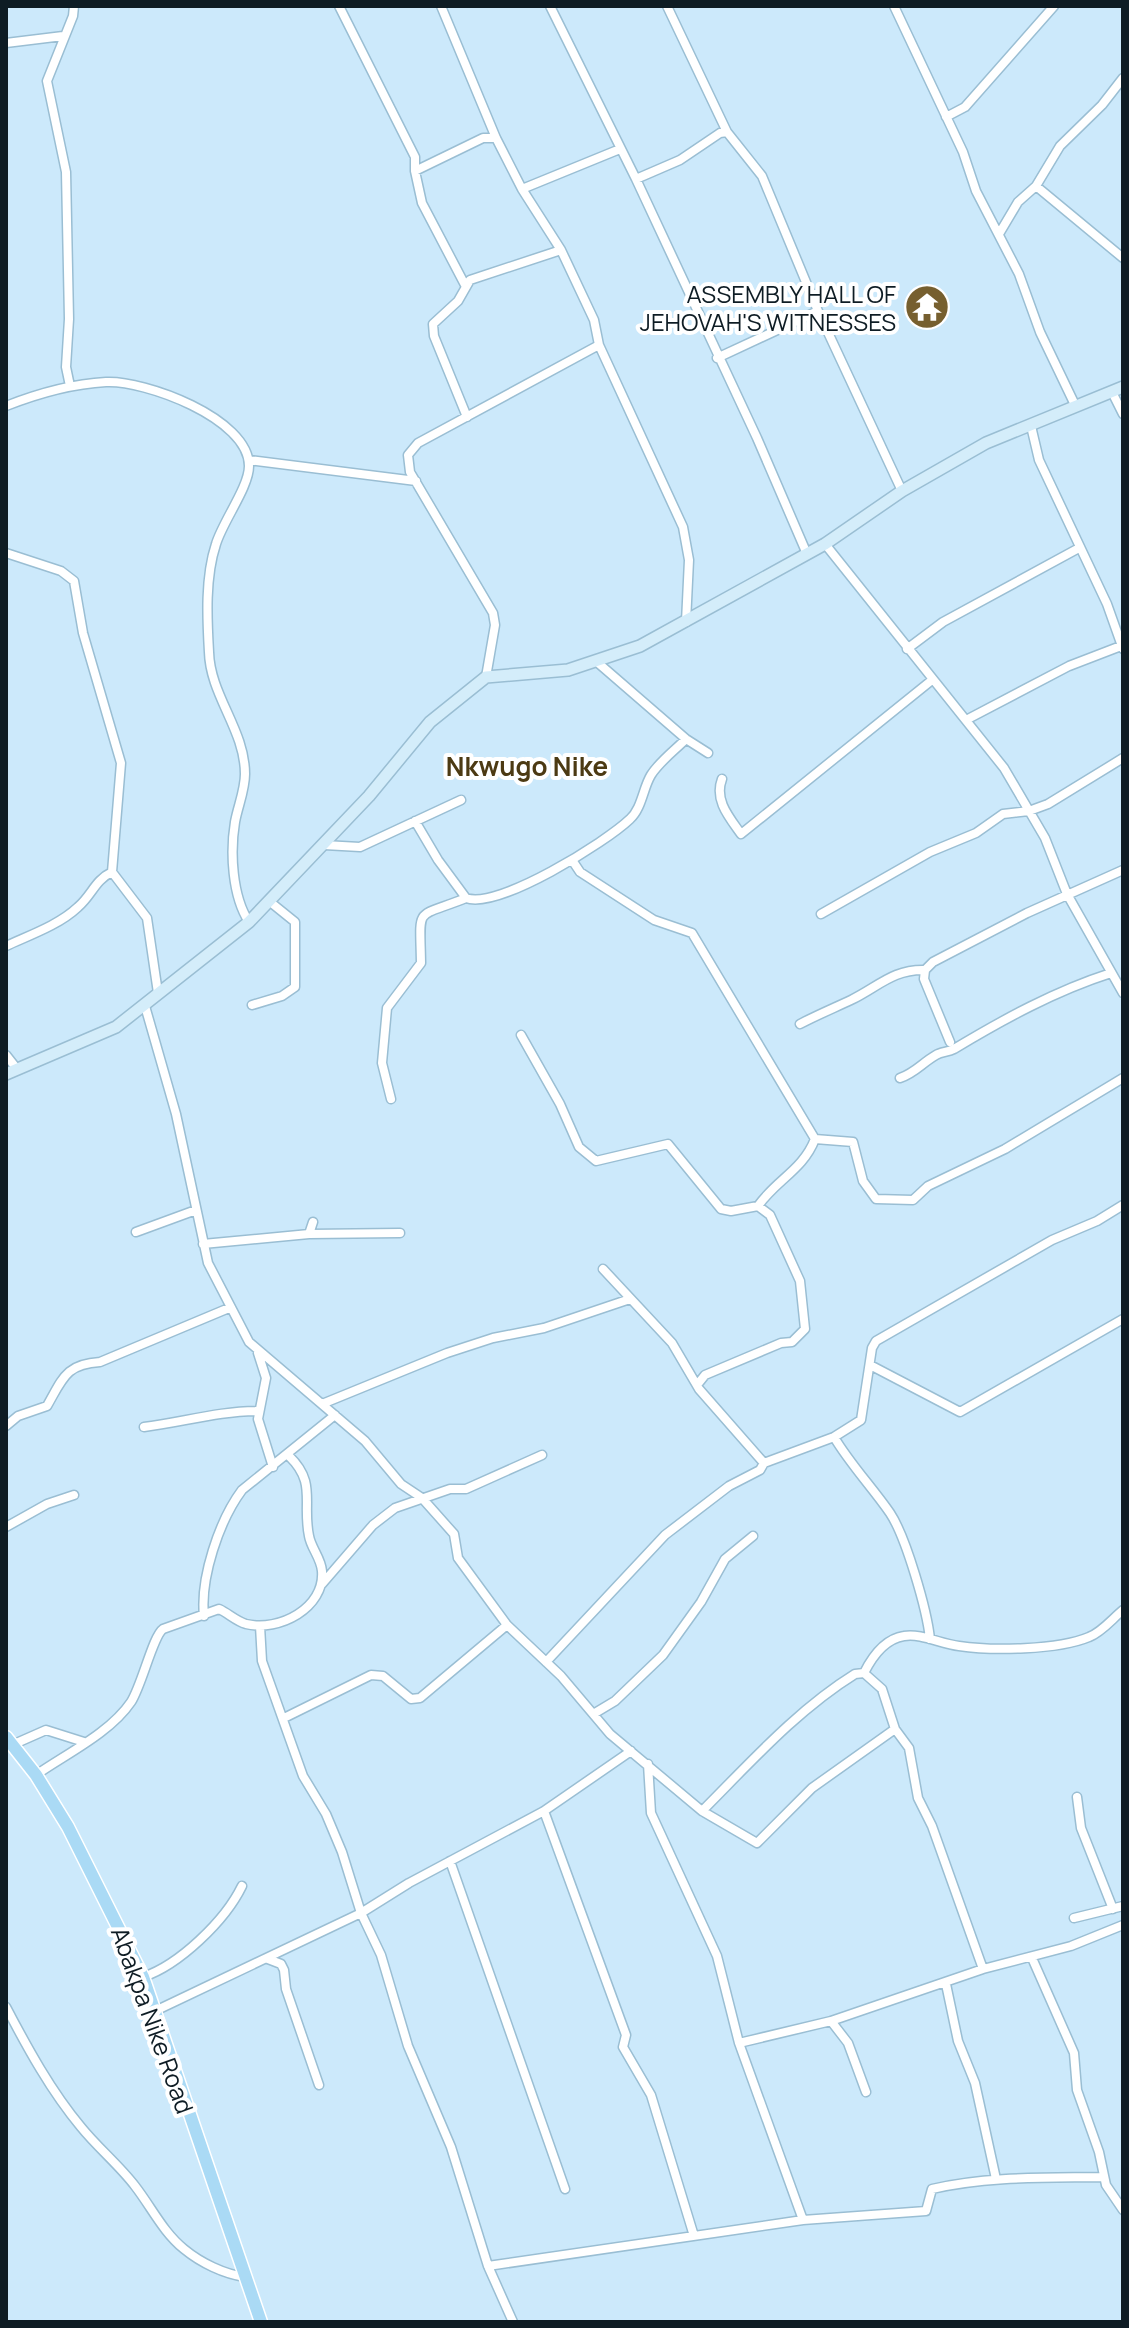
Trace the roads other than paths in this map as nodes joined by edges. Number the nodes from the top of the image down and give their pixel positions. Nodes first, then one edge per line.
1 (74, 6) edge
2 (339, 6) edge
3 (441, 6) edge
4 (550, 6) edge
5 (667, 6) edge
6 (894, 6) edge
7 (1054, 6) edge
8 (63, 36) junction
9 (6, 43) edge
10 (1123, 78) edge
11 (946, 117) junction
12 (727, 132) junction
13 (496, 138) junction
14 (620, 149) junction
15 (415, 171) junction
16 (636, 179) junction
17 (1036, 186) junction
18 (522, 189) junction
19 (999, 234) junction
20 (561, 250) junction
21 (1123, 258) edge
22 (465, 285) junction
23 (818, 311) junction
24 (599, 345) junction
25 (717, 358) junction
26 (70, 386) junction
27 (1118, 390) edge
28 (6, 406) edge
29 (1076, 407) junction
30 (1123, 414) edge
31 (467, 417) junction
32 (1031, 426) junction
33 (249, 460) junction
34 (416, 481) junction
35 (902, 491) junction
36 (825, 544) junction
37 (1079, 548) junction
38 (6, 553) edge
39 (807, 554) junction
40 (686, 623) junction
41 (1122, 647) edge
42 (907, 649) junction
43 (597, 662) junction
44 (486, 677) junction
45 (932, 680) junction
46 (966, 720) junction
47 (686, 739) junction
48 (708, 753) dead end
49 (1123, 758) edge
50 (722, 779) dead end
51 (461, 800) dead end
52 (1029, 811) junction
53 (415, 821) junction
54 (324, 845) junction
55 (572, 860) junction
56 (1123, 870) edge
57 (112, 872) junction
58 (1067, 894) junction
59 (466, 898) junction
60 (269, 901) junction
61 (821, 914) dead end
62 (249, 922) junction
63 (6, 946) edge
64 (925, 970) junction
65 (1111, 973) junction
66 (158, 993) junction
67 (1123, 993) edge
68 (252, 1005) dead end
69 (145, 1006) junction
70 (800, 1024) dead end
71 (521, 1035) dead end
72 (950, 1042) dead end
73 (6, 1055) edge
74 (11, 1072) edge
75 (900, 1078) dead end
76 (1123, 1078) edge
77 (391, 1099) dead end
78 (815, 1139) junction
79 (1123, 1205) edge
80 (758, 1206) junction
81 (196, 1210) junction
82 (313, 1222) dead end
83 (136, 1232) dead end
84 (400, 1233) dead end
85 (309, 1234) junction
86 (203, 1244) junction
87 (603, 1269) dead end
88 (630, 1299) junction
89 (229, 1308) junction
90 (1123, 1319) edge
91 (257, 1353) junction
92 (870, 1365) junction
93 (697, 1385) junction
94 (322, 1404) junction
95 (259, 1411) junction
96 (335, 1415) junction
97 (6, 1426) edge
98 (144, 1427) dead end
99 (834, 1437) junction
100 (542, 1455) dead end
101 (289, 1456) junction
102 (764, 1463) junction
103 (273, 1467) junction
104 (74, 1495) dead end
105 (422, 1498) junction
106 (6, 1527) edge
107 (753, 1536) dead end
108 (321, 1584) junction
109 (1123, 1610) edge
110 (204, 1616) junction
111 (507, 1625) junction
112 (260, 1626) junction
113 (930, 1639) junction
114 (546, 1662) junction
115 (864, 1673) junction
116 (595, 1713) junction
117 (284, 1718) junction
118 (895, 1729) junction
119 (9, 1741) edge
120 (84, 1742) junction
121 (631, 1751) junction
122 (648, 1763) junction
123 (36, 1775) junction
124 (1077, 1797) dead end
125 (544, 1811) junction
126 (702, 1811) junction
127 (450, 1861) junction
128 (242, 1886) dead end
129 (1123, 1906) edge
130 (1113, 1909) junction
131 (361, 1913) junction
132 (1074, 1918) dead end
133 (1123, 1925) edge
134 (1032, 1958) junction
135 (268, 1959) junction
136 (983, 1969) junction
137 (143, 1977) junction
138 (946, 1984) junction
139 (6, 2007) edge
140 (155, 2011) junction
141 (831, 2021) junction
142 (739, 2043) junction
143 (319, 2085) dead end
144 (866, 2092) dead end
145 (1103, 2177) junction
146 (996, 2179) junction
147 (565, 2189) dead end
148 (1123, 2210) edge
149 (803, 2220) junction
150 (694, 2236) junction
151 (488, 2266) junction
152 (245, 2277) junction
153 (261, 2322) edge
154 (513, 2322) edge

1 - 8 street
2 - 15 street
3 - 13 street
4 - 14 street
5 - 12 street
6 - 11 street
7 - 11 street
8 - 9 street
8 - 26 street
10 - 17 street
11 - 19 street
12 - 16 street
12 - 23 street
13 - 15 street
13 - 18 street
14 - 16 street
14 - 18 street
15 - 22 street
16 - 25 street
17 - 19 street
17 - 21 street
18 - 20 street
19 - 29 street
20 - 22 street
20 - 24 street
22 - 31 street
23 - 25 street
23 - 35 street
24 - 31 street
24 - 40 street
25 - 39 street
26 - 28 street
26 - 33 street
27 - 29 street
27 - 30 street
29 - 32 street
31 - 34 street
32 - 35 street
32 - 37 street
33 - 34 street
33 - 62 street
34 - 44 street
35 - 36 street
36 - 39 street
36 - 42 street
37 - 41 street
37 - 42 street
38 - 57 street
39 - 40 street
40 - 43 street
41 - 46 street
42 - 45 street
43 - 44 street
43 - 47 street
44 - 54 street
45 - 46 street
45 - 50 street
46 - 52 street
47 - 48 street
47 - 55 street
49 - 52 street
51 - 53 street
52 - 58 street
52 - 61 street
53 - 54 street
53 - 59 street
54 - 60 street
55 - 59 street
55 - 78 street
56 - 58 street
57 - 63 street
57 - 66 street
58 - 64 street
58 - 65 street
59 - 77 street
60 - 62 street
60 - 68 street
62 - 66 street
64 - 70 street
64 - 72 street
65 - 67 street
65 - 75 street
66 - 69 street
69 - 74 street
69 - 81 street
71 - 80 street
73 - 74 street
76 - 78 street
78 - 80 street
79 - 92 street
80 - 93 street
81 - 83 street
81 - 86 street
82 - 85 street
84 - 85 street
85 - 86 street
86 - 89 street
87 - 88 street
88 - 93 street
88 - 94 street
89 - 91 street
89 - 97 street
90 - 92 street
91 - 94 street
91 - 95 street
92 - 99 street
93 - 102 street
94 - 96 street
95 - 98 street
95 - 103 street
96 - 101 street
96 - 105 street
99 - 102 street
99 - 113 street
100 - 105 street
101 - 103 street
101 - 108 street
102 - 114 street
103 - 110 street
104 - 106 street
105 - 108 street
105 - 111 street
107 - 116 street
108 - 112 street
109 - 113 street
110 - 112 street
110 - 120 street
111 - 114 street
111 - 117 street
112 - 117 street
113 - 115 street
114 - 116 street
115 - 118 street
115 - 126 street
116 - 121 street
117 - 131 street
118 - 126 street
118 - 136 street
119 - 120 street
119 - 123 main road, Abakpa Nike Road
120 - 123 street
121 - 122 street
121 - 125 street
122 - 126 street
122 - 142 street
123 - 137 main road, Abakpa Nike Road
124 - 130 street
125 - 127 street
125 - 150 street
127 - 131 street
127 - 147 street
128 - 137 street
129 - 130 street
130 - 132 street
131 - 135 street
131 - 151 street
133 - 134 street
134 - 136 street
134 - 145 street
135 - 140 street
135 - 143 street
136 - 138 street
137 - 140 main road, Abakpa Nike Road
138 - 141 street
138 - 146 street
139 - 152 street
140 - 152 main road, Abakpa Nike Road
141 - 142 street
141 - 144 street
142 - 149 street
145 - 146 street
145 - 148 street
146 - 149 street
149 - 150 street
150 - 151 street
151 - 154 street
152 - 153 main road, Abakpa Nike Road

